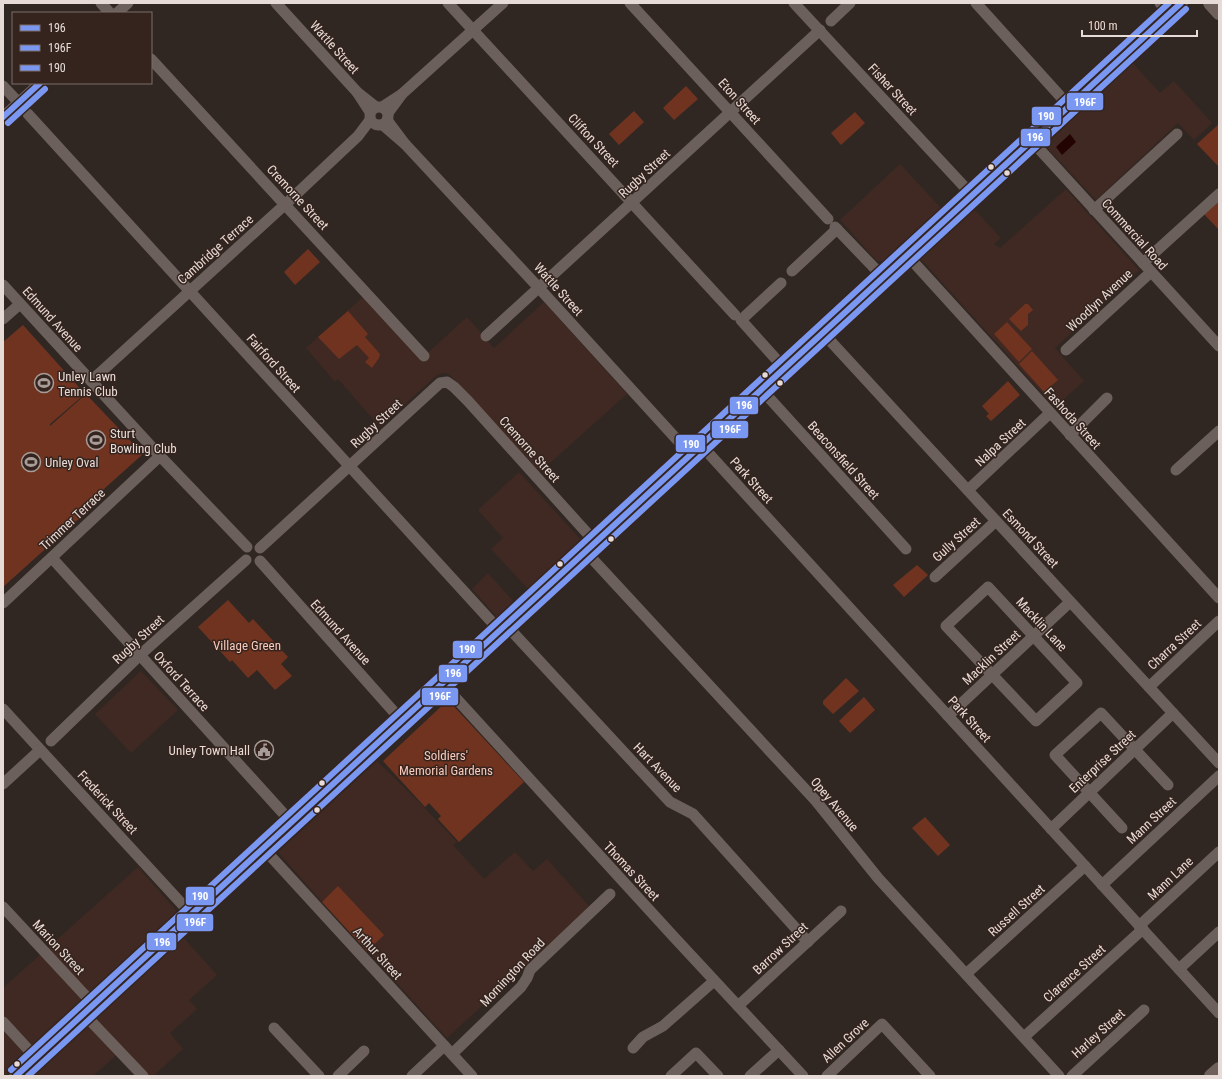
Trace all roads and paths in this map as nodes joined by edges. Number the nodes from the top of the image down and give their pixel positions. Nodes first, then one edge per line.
1 (101, 3) edge
2 (128, 3) edge
3 (276, 3) edge
4 (448, 3) edge
5 (502, 3) edge
6 (630, 3) edge
7 (794, 3) edge
8 (850, 3) edge
9 (976, 3) edge
10 (1181, 3) edge
11 (1210, 3) edge
12 (1165, 8) edge
13 (109, 12) edge
14 (118, 12) edge
15 (1219, 13) edge
16 (831, 21) dead end
17 (474, 30) junction
18 (820, 30) junction
19 (152, 60) edge
20 (39, 84) edge
21 (3, 86) edge
22 (19, 103) junction
23 (1070, 106) junction
24 (730, 111) junction
25 (28, 114) dead end
26 (379, 116) junction
27 (3, 117) edge
28 (1177, 134) dead end
29 (1031, 140) junction
30 (1219, 194) edge
31 (972, 195) junction
32 (633, 202) junction
33 (285, 204) junction
34 (1094, 210) junction
35 (833, 225) junction
36 (907, 256) junction
37 (1147, 267) junction
38 (792, 271) dead end
39 (883, 277) junction
40 (781, 283) dead end
41 (3, 285) edge
42 (539, 288) junction
43 (190, 291) junction
44 (20, 304) junction
45 (738, 318) junction
46 (3, 319) edge
47 (823, 333) junction
48 (486, 336) dead end
49 (1219, 346) edge
50 (1066, 350) dead end
51 (424, 356) dead end
52 (784, 368) junction
53 (91, 382) junction
54 (440, 382) joint
55 (761, 389) junction
56 (1107, 398) dead end
57 (1050, 413) junction
58 (1219, 431) edge
59 (1070, 434) junction
60 (696, 450) junction
61 (160, 456) junction
62 (350, 466) junction
63 (1176, 470) dead end
64 (968, 490) junction
65 (996, 521) junction
66 (247, 547) junction
67 (591, 547) junction
68 (260, 548) junction
69 (906, 549) dead end
70 (52, 558) junction
71 (246, 560) junction
72 (260, 561) junction
73 (935, 578) dead end
74 (1219, 598) edge
75 (1070, 602) junction
76 (3, 603) edge
77 (1219, 621) edge
78 (503, 628) junction
79 (1033, 636) junction
80 (140, 655) junction
81 (992, 675) junction
82 (443, 684) junction
83 (1149, 687) junction
84 (3, 709) edge
85 (1173, 714) junction
86 (948, 716) junction
87 (402, 721) junction
88 (51, 741) dead end
89 (1135, 749) junction
90 (40, 750) junction
91 (1219, 763) edge
92 (1219, 776) edge
93 (3, 784) edge
94 (1168, 785) dead end
95 (1089, 792) junction
96 (292, 823) junction
97 (1051, 828) junction
98 (1122, 828) dead end
99 (264, 849) junction
100 (1219, 852) edge
101 (1085, 866) junction
102 (1102, 885) junction
103 (610, 894) dead end
104 (3, 907) edge
105 (841, 911) dead end
106 (192, 914) junction
107 (1141, 927) junction
108 (1219, 932) edge
109 (808, 942) junction
110 (1179, 969) junction
111 (966, 974) junction
112 (714, 981) junction
113 (738, 1006) junction
114 (89, 1009) junction
115 (1144, 1010) dead end
116 (1219, 1013) edge
117 (3, 1022) edge
118 (274, 1028) dead end
119 (1024, 1037) junction
120 (632, 1048) dead end
121 (448, 1050) junction
122 (779, 1050) junction
123 (364, 1051) dead end
124 (36, 1058) junction
125 (1219, 1069) edge
126 (16, 1076) edge
127 (143, 1076) edge
128 (319, 1076) edge
129 (338, 1076) edge
130 (412, 1076) edge
131 (472, 1076) edge
132 (671, 1076) edge
133 (718, 1076) edge
134 (750, 1076) edge
135 (803, 1076) edge
136 (827, 1076) edge
137 (930, 1076) edge
138 (1059, 1076) edge
139 (1072, 1076) edge
140 (1211, 1076) edge

1 - 13 street
2 - 14 street
3 - 26 street, Wattle Street
4 - 17 street, Clifton Street
5 - 17 street, Cambridge Terrace
6 - 24 street, Eton Street
7 - 18 street, Fisher Street
8 - 16 street
9 - 23 street
10 - 12 main road
11 - 15 main road
12 - 23 main road
17 - 26 street, Cambridge Terrace
17 - 32 street, Clifton Street
18 - 24 street, Rugby Street
18 - 31 street, Fisher Street
19 - 33 street, Cremorne Street
20 - 22 street
21 - 22 street
22 - 27 street
23 - 29 main road
24 - 32 street, Rugby Street
24 - 35 street, Eton Street
25 - 43 street, Fairford Street
26 - 33 street, Cambridge Terrace
26 - 42 street, Wattle Street
28 - 34 street
29 - 31 main road
29 - 34 street, Commercial Road
30 - 37 street, Woodlyn Avenue
31 - 36 main road
32 - 42 street, Rugby Street
32 - 45 street, Clifton Street
33 - 43 street, Cambridge Terrace
33 - 51 street, Cremorne Street
34 - 37 street, Commercial Road
35 - 38 street
35 - 39 street, Eton Street
36 - 39 main road
36 - 57 street, Fashoda Street
37 - 49 street, Commercial Road
37 - 50 street, Woodlyn Avenue
39 - 47 main road
40 - 45 street
41 - 44 street, Edmund Avenue
42 - 48 street, Rugby Street
42 - 60 street, Wattle Street
43 - 53 street, Cambridge Terrace
43 - 62 street, Fairford Street
44 - 46 street
44 - 53 street, Edmund Avenue
45 - 52 street, Clifton Street
47 - 52 main road
47 - 64 street, Esmond Street
52 - 55 main road
53 - 61 street, Edmund Avenue
54 - 62 street, Rugby Street
54 - 67 street, Cremorne Street
55 - 60 main road
55 - 69 street, Beaconsfield Street
56 - 59 street
57 - 59 street, Fashoda Street
57 - 64 street, Nalpa Street
58 - 63 street
59 - 74 street, Fashoda Street
60 - 67 main road
60 - 86 street, Park Street
61 - 66 street, Edmund Avenue
61 - 70 street, Trimmer Terrace
62 - 68 street, Rugby Street
62 - 78 street, Fairford Street
64 - 65 street, Esmond Street
65 - 73 street, Gully Street
65 - 75 street, Esmond Street
66 - 68 street
66 - 71 street
67 - 78 main road
67 - 111 street, Opey Avenue
68 - 72 street
70 - 76 street, Trimmer Terrace
70 - 80 street, Oxford Terrace
71 - 72 street
71 - 80 street, Rugby Street
72 - 87 street, Edmund Avenue
75 - 79 street, Macklin Street
75 - 83 street, Esmond Street
77 - 83 street, Charra Street
78 - 82 main road
78 - 109 street, Hart Avenue
79 - 81 street, Macklin Street
79 - 81 street, Macklin Lane
79 - 81 street, Macklin Lane
80 - 88 street, Rugby Street
80 - 96 street, Oxford Terrace
81 - 86 street, Macklin Street
82 - 87 main road
82 - 112 street, Thomas Street
83 - 85 street, Esmond Street
84 - 90 street, Frederick Street
85 - 89 street, Enterprise Street
85 - 91 street, Esmond Street
86 - 97 street, Park Street
87 - 96 main road
89 - 94 street
89 - 95 street, Enterprise Street
89 - 95 street
90 - 93 street
90 - 106 street, Frederick Street
92 - 102 street, Mann Street
95 - 97 street, Enterprise Street
95 - 98 street
96 - 99 main road
97 - 101 street, Park Street
99 - 106 main road
99 - 121 street, Arthur Street
100 - 107 street, Mann Lane
101 - 102 street, Park Street
101 - 111 street, Russell Street
102 - 107 street, Park Street
103 - 121 street, Mornington Road
104 - 114 street, Marion Street
105 - 109 street, Barrow Street
106 - 114 main road
107 - 110 street, Park Street
107 - 119 street, Clarence Street
108 - 110 street
109 - 113 street, Barrow Street
110 - 116 street, Park Street
111 - 119 street, Opey Avenue
112 - 113 street, Thomas Street
112 - 120 street
113 - 122 street, Thomas Street
114 - 124 main road
114 - 127 street, Marion Street
115 - 139 street, Harley Street
117 - 124 street
118 - 128 street
119 - 138 street, Opey Avenue
121 - 130 street, Mornington Road
121 - 131 street, Arthur Street
122 - 134 street
122 - 135 street, Thomas Street
123 - 129 street
124 - 126 main road
125 - 140 main road
132 - 133 street
136 - 137 street, Allen Grove

